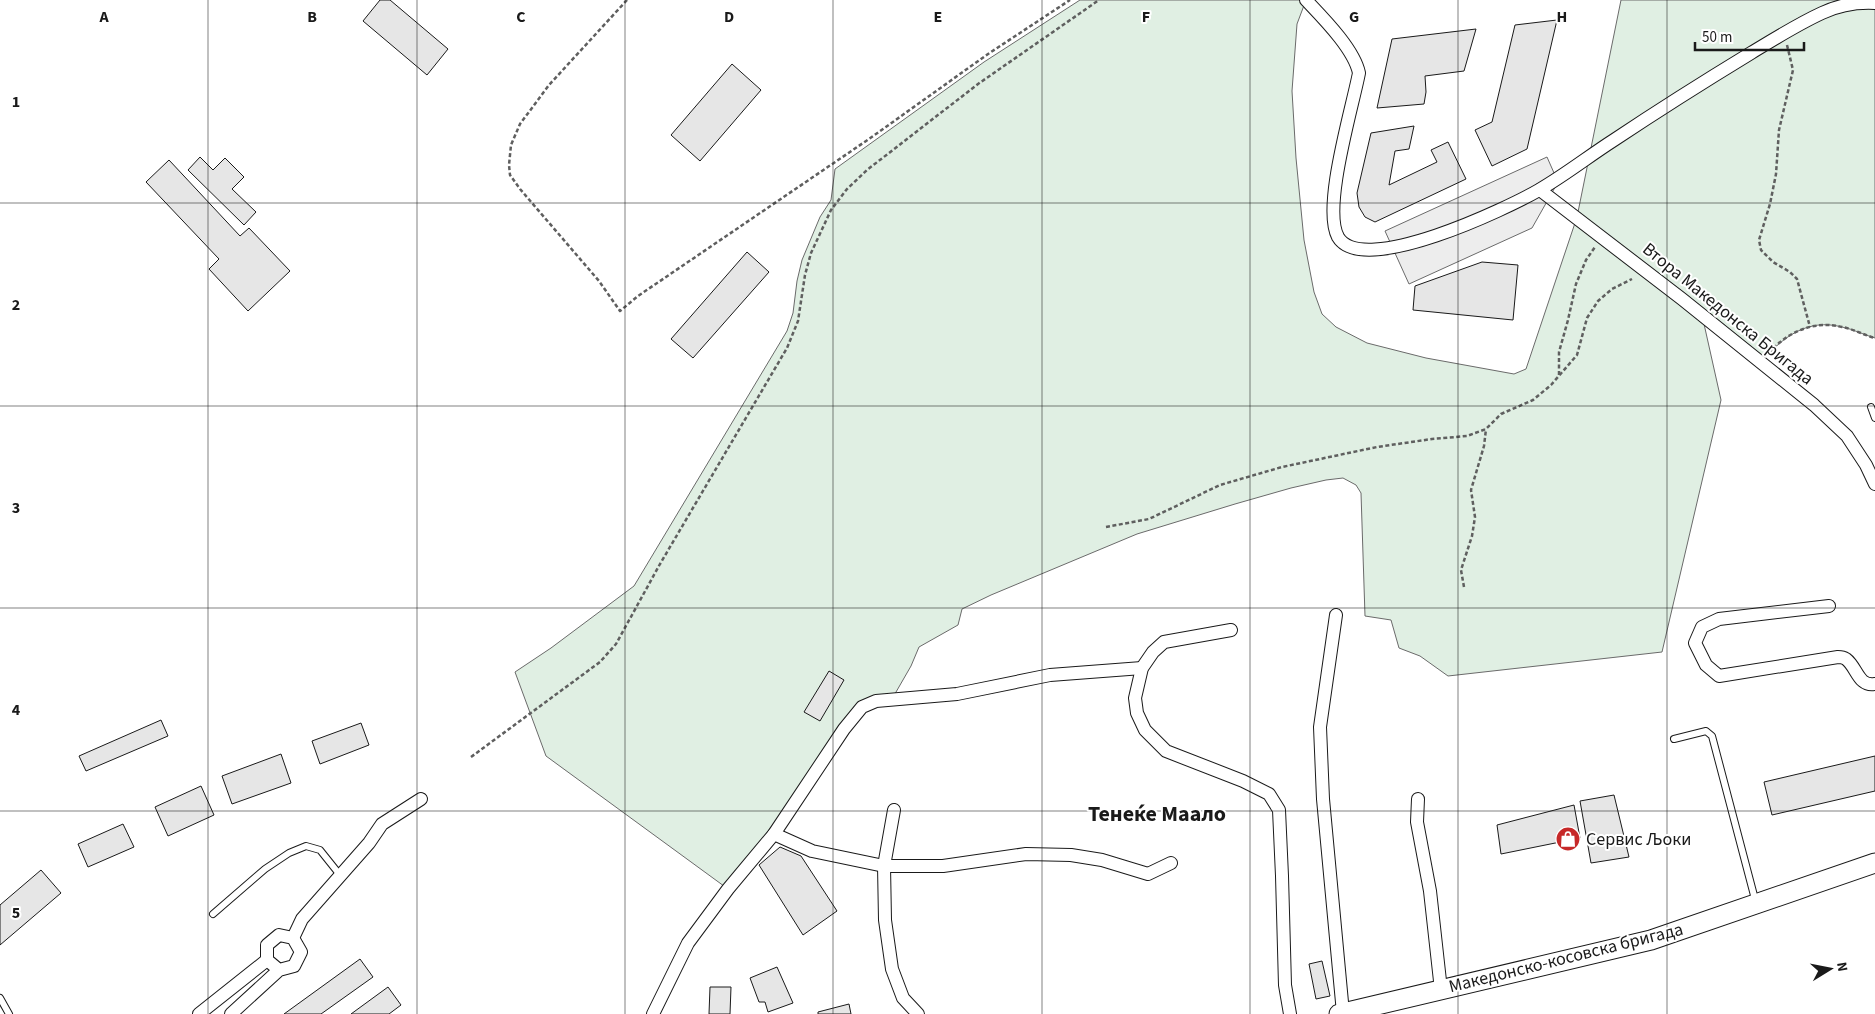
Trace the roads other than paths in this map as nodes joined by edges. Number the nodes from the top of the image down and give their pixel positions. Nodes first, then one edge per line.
1 (1306, 0) edge
2 (1875, 3) edge
3 (1540, 190) junction
4 (1871, 407) dead end
5 (1875, 418) edge
6 (1875, 484) edge
7 (1829, 606) dead end
8 (1336, 615) dead end
9 (1231, 630) dead end
10 (1142, 668) junction
11 (1875, 684) edge
12 (1674, 739) dead end
13 (421, 799) dead end
14 (1418, 799) dead end
15 (894, 810) dead end
16 (774, 834) junction
17 (1171, 863) dead end
18 (1875, 863) edge
19 (884, 866) junction
20 (340, 875) junction
21 (1756, 904) junction
22 (214, 914) dead end
23 (293, 938) junction
24 (267, 960) junction
25 (279, 970) junction
26 (1441, 990) junction
27 (0, 998) edge
28 (9, 1014) edge
29 (199, 1014) edge
30 (231, 1014) edge
31 (653, 1014) edge
32 (918, 1014) edge
33 (1290, 1014) edge
34 (1341, 1014) edge

1 - 3 street
2 - 3 street
3 - 6 street, Втора Македонска Бригада
4 - 5 lane
7 - 11 street
8 - 34 street
9 - 10 street
10 - 16 street
10 - 33 street
12 - 21 lane
13 - 20 street
14 - 26 street
15 - 19 street
16 - 19 street
16 - 31 street
17 - 19 street
18 - 21 street, Македонско-косовска бригада
19 - 32 street
20 - 22 lane
20 - 23 street
21 - 26 street, Македонско-косовска бригада
23 - 24 street
23 - 25 street
24 - 25 street
24 - 29 street
25 - 30 street
26 - 34 street, Македонско-косовска бригада
27 - 28 lane

